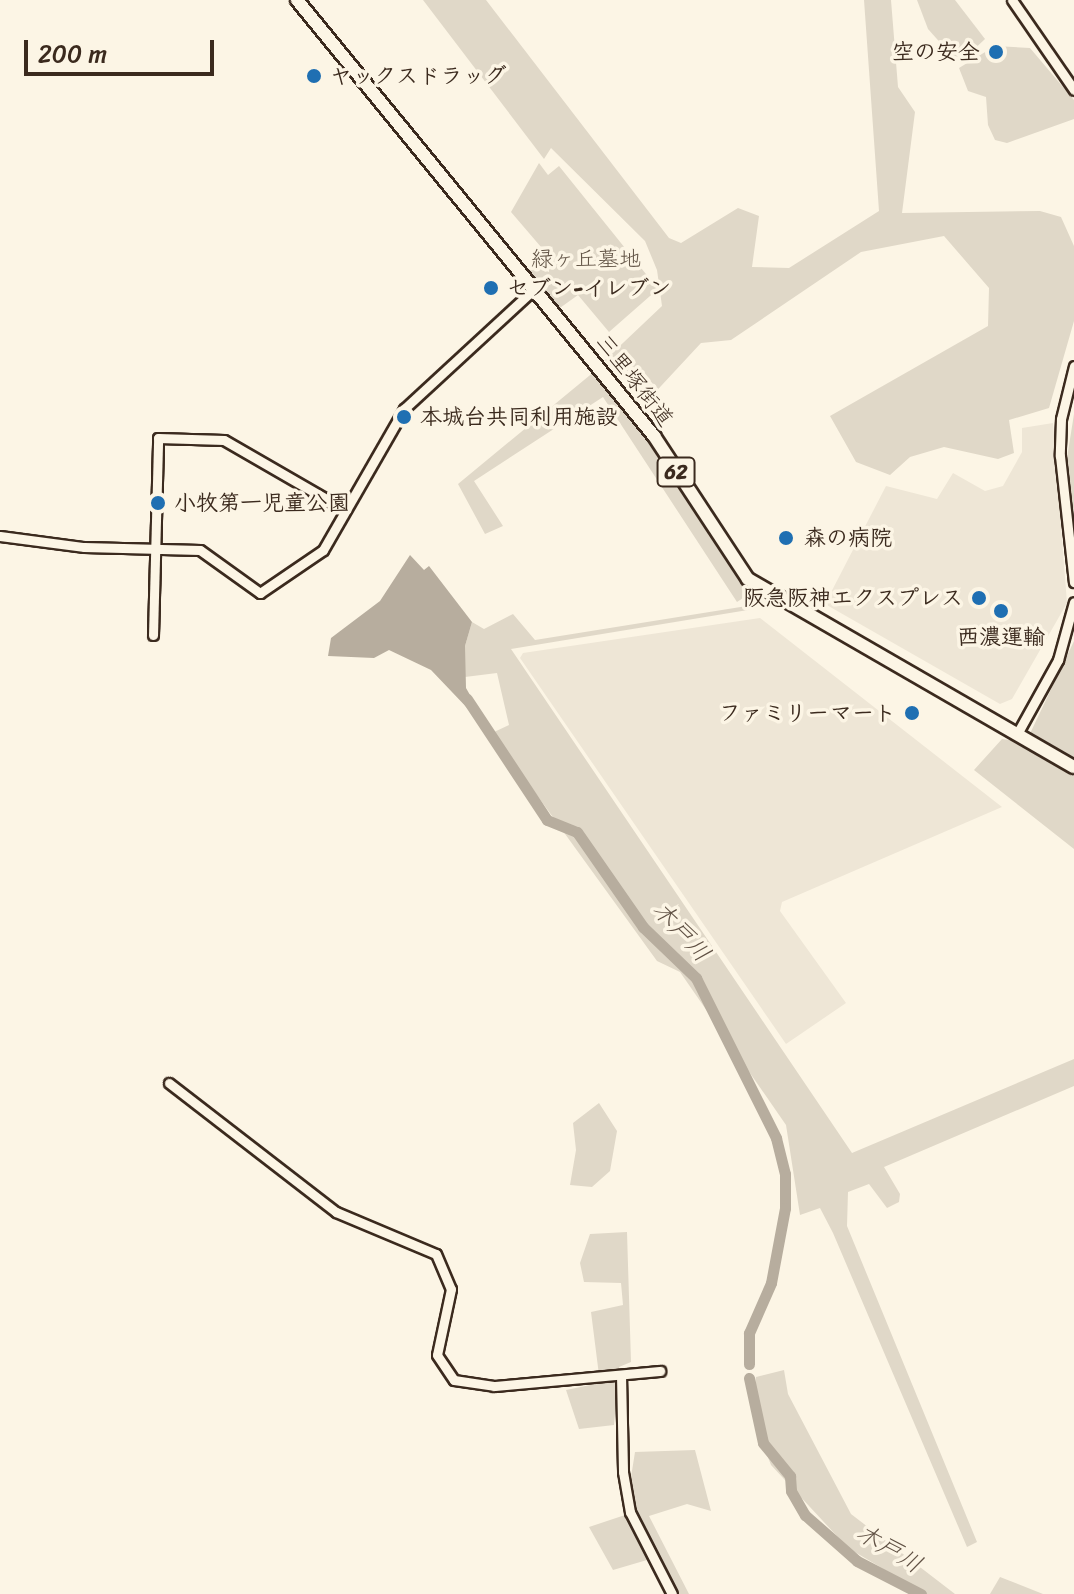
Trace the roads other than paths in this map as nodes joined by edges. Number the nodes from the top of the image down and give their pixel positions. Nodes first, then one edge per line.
1 (297, 0) edge
2 (1012, 0) edge
3 (1074, 90) edge
4 (535, 288) junction
5 (1074, 366) edge
6 (345, 510) junction
7 (0, 536) edge
8 (154, 548) junction
9 (1074, 582) edge
10 (1074, 602) edge
11 (153, 635) dead end
12 (1017, 734) junction
13 (1074, 767) edge
14 (169, 1083) dead end
15 (660, 1371) dead end
16 (621, 1375) junction
17 (672, 1594) edge

1 - 4 main road, 三里塚街道 / 62
2 - 3 street
4 - 6 street
4 - 12 main road, 三里塚街道 / 62
5 - 9 street
6 - 8 street
6 - 8 street
7 - 8 street
8 - 11 street
10 - 12 street
12 - 13 main road, 三里塚街道 / 62
14 - 16 street
15 - 16 street
16 - 17 street

